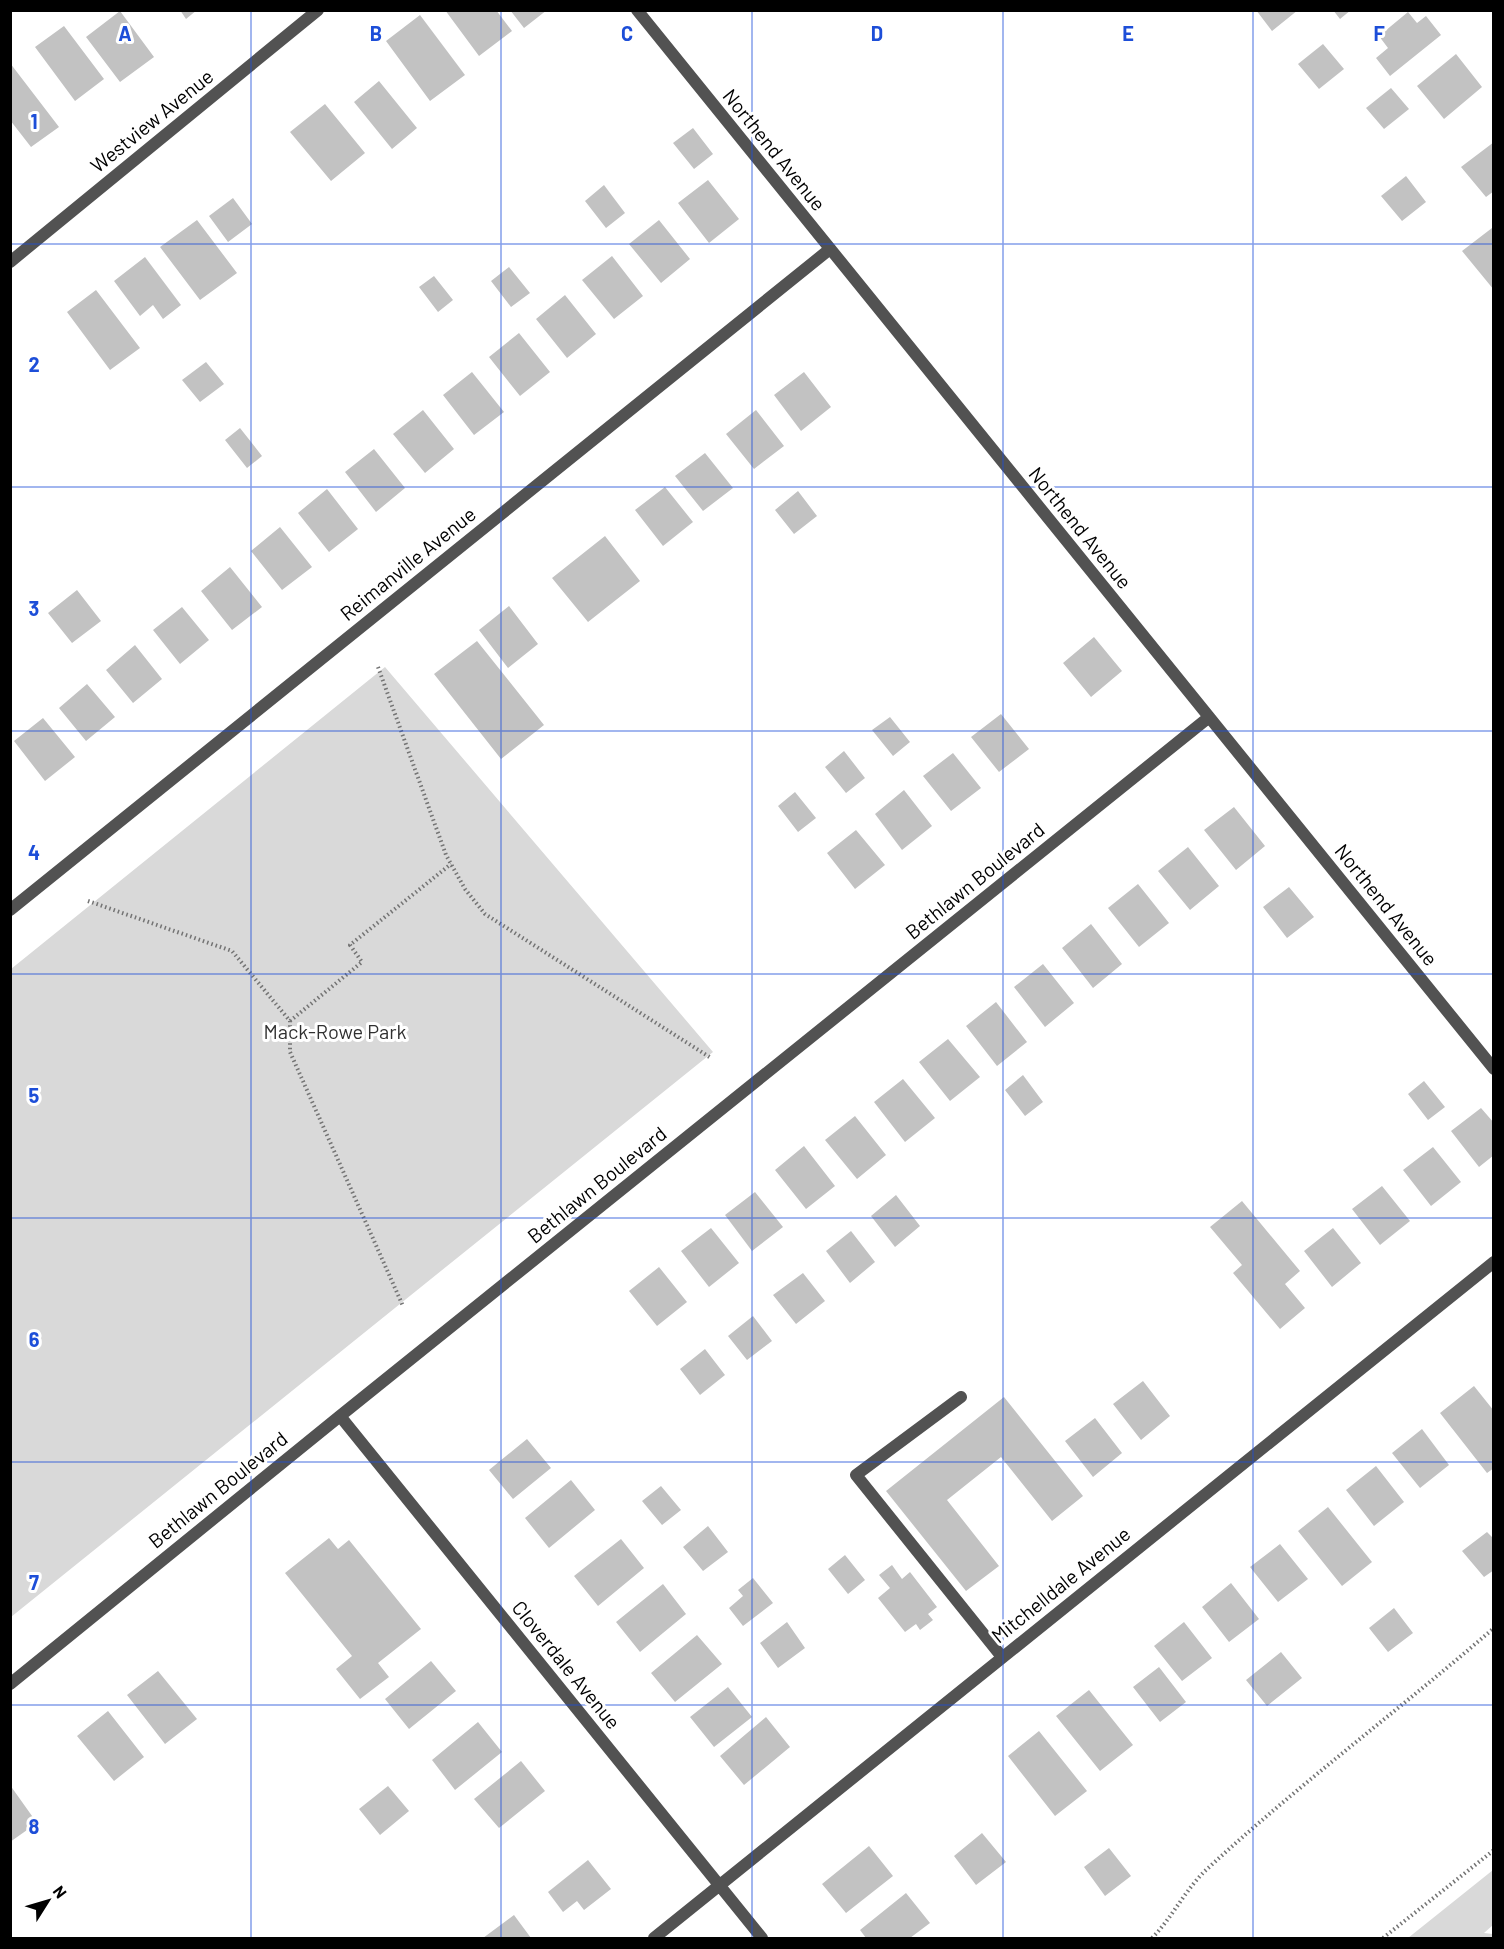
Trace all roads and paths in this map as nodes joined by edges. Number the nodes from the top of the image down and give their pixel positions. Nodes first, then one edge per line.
1 (318, 10) edge
2 (637, 10) edge
3 (830, 249) junction
4 (10, 262) edge
5 (378, 667) dead end
6 (1209, 718) junction
7 (451, 864) junction
8 (88, 901) dead end
9 (10, 910) edge
10 (290, 1022) junction
11 (711, 1058) dead end
12 (1494, 1069) edge
13 (1494, 1262) edge
14 (403, 1306) dead end
15 (962, 1398) dead end
16 (340, 1416) junction
17 (1494, 1628) edge
18 (1002, 1657) junction
19 (10, 1684) edge
20 (1494, 1850) edge
21 (720, 1885) junction
22 (654, 1938) edge
23 (762, 1938) edge
24 (1152, 1938) edge
25 (1383, 1938) edge

1 - 4 street, Westview Avenue
2 - 3 street, Northend Avenue
3 - 6 street, Northend Avenue
3 - 9 street, Reimanville Avenue
5 - 7 path
6 - 12 street, Northend Avenue
6 - 16 street, Bethlawn Boulevard
7 - 10 path
7 - 11 path
8 - 10 path
10 - 14 path
13 - 18 street, Mitchelldale Avenue
15 - 18 street
16 - 19 street, Bethlawn Boulevard
16 - 21 street, Cloverdale Avenue
17 - 24 path
18 - 21 street, Mitchelldale Avenue
20 - 25 path
21 - 22 street, Mitchelldale Avenue
21 - 23 street, Cloverdale Avenue

